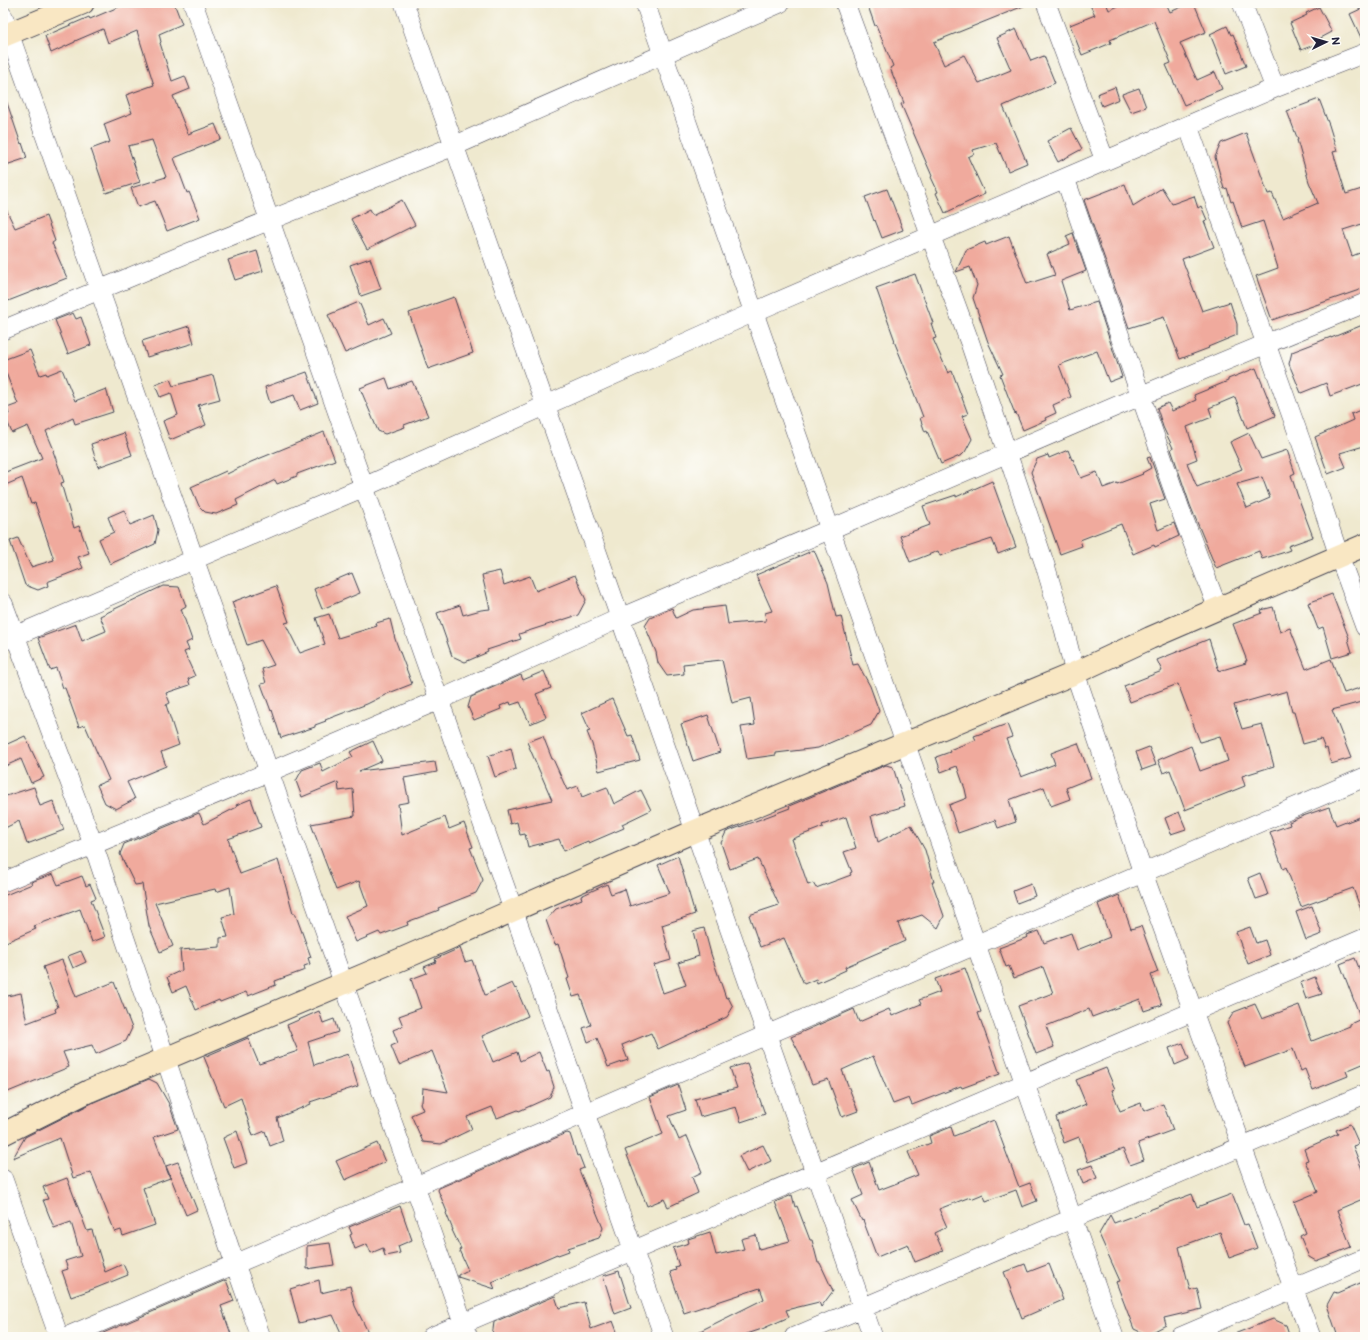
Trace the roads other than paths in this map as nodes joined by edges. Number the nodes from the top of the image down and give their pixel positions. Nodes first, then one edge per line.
1 (83, 3) edge
2 (193, 3) edge
3 (404, 3) edge
4 (646, 3) edge
5 (780, 3) edge
6 (845, 3) edge
7 (1046, 3) edge
8 (1242, 3) edge
9 (5, 29) edge
10 (1365, 53) edge
11 (664, 55) junction
12 (1275, 88) junction
13 (1188, 126) junction
14 (454, 146) junction
15 (1105, 161) junction
16 (1065, 178) junction
17 (270, 221) junction
18 (931, 236) junction
19 (99, 290) junction
20 (1365, 303) edge
21 (754, 312) junction
22 (3, 330) edge
23 (1266, 344) junction
24 (1140, 396) junction
25 (545, 405) junction
26 (1007, 452) junction
27 (364, 487) junction
28 (830, 529) junction
29 (1365, 545) edge
30 (1339, 556) junction
31 (194, 559) junction
32 (3, 603) edge
33 (1218, 609) junction
34 (620, 618) junction
35 (1365, 627) edge
36 (9, 639) edge
37 (1075, 673) junction
38 (439, 700) junction
39 (905, 743) junction
40 (269, 772) junction
41 (1365, 777) edge
42 (695, 831) junction
43 (93, 844) junction
44 (1143, 873) junction
45 (3, 882) edge
46 (513, 911) junction
47 (1365, 938) edge
48 (976, 945) junction
49 (344, 983) junction
50 (1193, 1012) junction
51 (768, 1035) junction
52 (166, 1059) junction
53 (1025, 1084) junction
54 (1365, 1094) edge
55 (585, 1113) junction
56 (3, 1134) edge
57 (1242, 1146) junction
58 (816, 1173) junction
59 (3, 1179) edge
60 (416, 1186) junction
61 (1072, 1218) junction
62 (634, 1251) junction
63 (1365, 1258) edge
64 (235, 1264) junction
65 (1293, 1289) junction
66 (863, 1308) junction
67 (466, 1330) edge
68 (59, 1337) edge
69 (66, 1337) edge
70 (261, 1337) edge
71 (431, 1337) edge
72 (664, 1337) edge
73 (794, 1337) edge
74 (873, 1337) edge
75 (1114, 1337) edge
76 (1180, 1337) edge
77 (1311, 1337) edge

1 - 9 street
2 - 17 street
3 - 14 street
4 - 11 street
5 - 11 street
6 - 18 street
7 - 15 street
8 - 12 street
9 - 19 street
10 - 12 street
11 - 14 street
11 - 21 street
12 - 13 street
13 - 15 street
13 - 23 street
14 - 17 street
14 - 25 street
15 - 16 street
16 - 18 street
16 - 24 street
17 - 19 street
17 - 27 street
18 - 21 street
18 - 26 street
19 - 22 street
19 - 31 street
20 - 23 street
21 - 25 street
21 - 28 street
23 - 24 street
23 - 30 street
24 - 26 street
24 - 33 street
25 - 27 street
25 - 34 street
26 - 28 street
26 - 37 street
27 - 31 street
27 - 38 street
28 - 34 street
28 - 39 street
29 - 30 street
30 - 33 street
30 - 35 street
31 - 36 street
31 - 40 street
32 - 36 street
33 - 37 street
34 - 38 street
34 - 42 street
36 - 43 street
37 - 39 street
37 - 44 street
38 - 40 street
38 - 46 street
39 - 42 street
39 - 48 street
40 - 43 street
40 - 49 street
41 - 44 street
42 - 46 street
42 - 51 street
43 - 45 street
43 - 52 street
44 - 48 street
44 - 50 street
46 - 49 street
46 - 55 street
47 - 50 street
48 - 51 street
48 - 53 street
49 - 52 street
49 - 60 street
50 - 53 street
50 - 57 street
51 - 55 street
51 - 58 street
52 - 56 street
52 - 64 street
53 - 58 street
53 - 61 street
54 - 57 street
55 - 60 street
55 - 62 street
57 - 61 street
57 - 65 street
58 - 62 street
58 - 66 street
59 - 68 street
60 - 64 street
60 - 67 street
61 - 66 street
61 - 75 street
62 - 67 street
62 - 72 street
63 - 65 street
64 - 69 street
64 - 70 street
65 - 76 street
65 - 77 street
66 - 73 street
66 - 74 street
67 - 71 street

